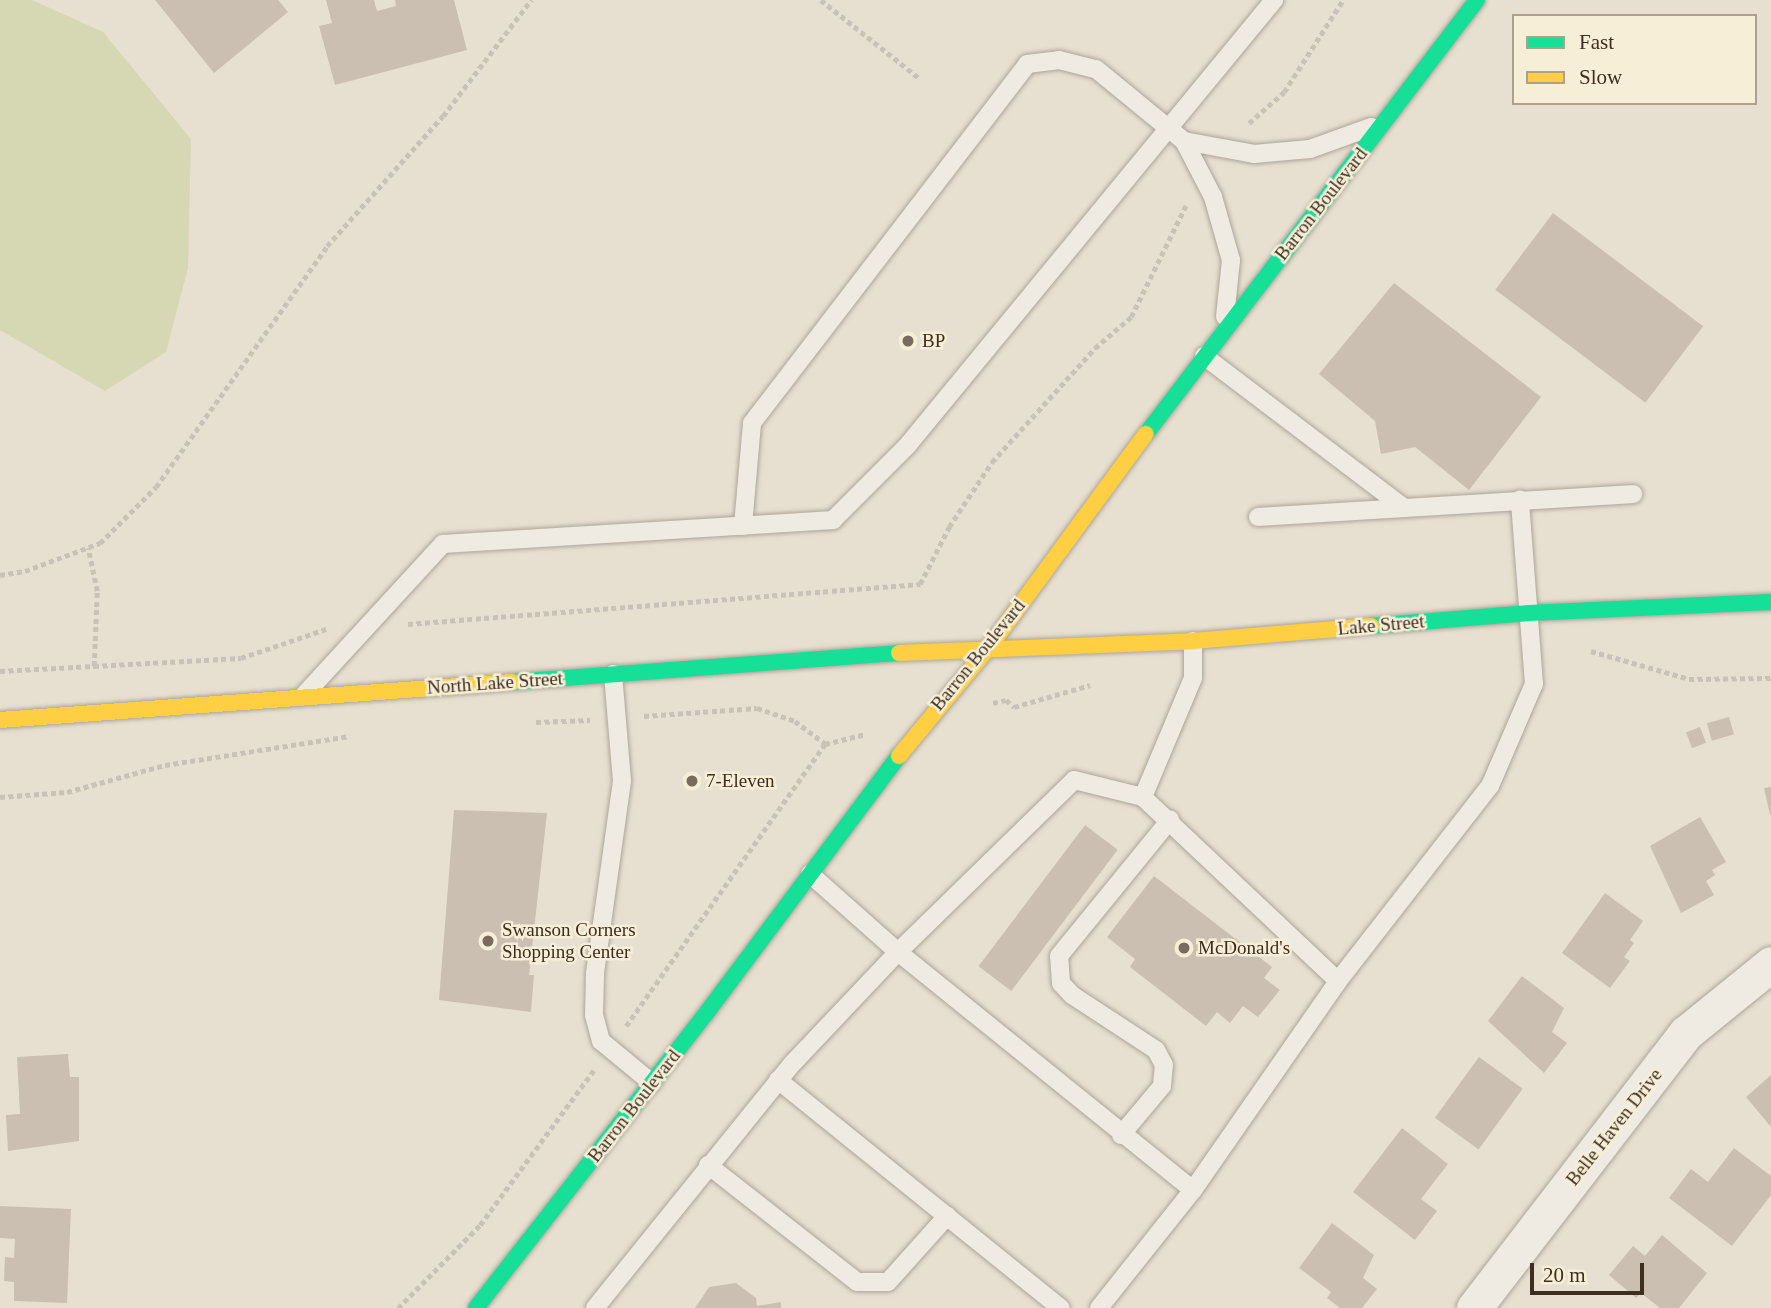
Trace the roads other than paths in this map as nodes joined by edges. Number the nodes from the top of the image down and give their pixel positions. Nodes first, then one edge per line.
1 (1274, 0) edge
2 (1477, 0) edge
3 (1385, 122) junction
4 (1169, 128) junction
5 (1184, 141) junction
6 (1223, 331) junction
7 (1204, 356) junction
8 (1633, 494) dead end
9 (1520, 500) junction
10 (1404, 508) junction
11 (1258, 517) dead end
12 (743, 526) junction
13 (1771, 602) edge
14 (1529, 613) junction
15 (1192, 641) junction
16 (990, 646) junction
17 (613, 674) junction
18 (301, 698) junction
19 (0, 720) edge
20 (1143, 797) junction
21 (1170, 820) junction
22 (810, 874) junction
23 (898, 952) junction
24 (1771, 964) edge
25 (1338, 981) junction
26 (778, 1080) junction
27 (652, 1083) junction
28 (1121, 1135) junction
29 (708, 1166) junction
30 (1194, 1190) junction
31 (947, 1216) junction
32 (476, 1308) edge
33 (595, 1308) edge
34 (1061, 1308) edge
35 (1100, 1308) edge
36 (1475, 1308) edge

1 - 4 lane
2 - 3 street, Barron Boulevard
3 - 5 lane
3 - 6 street, Barron Boulevard
4 - 5 lane
4 - 12 lane
4 - 12 lane
5 - 6 lane
6 - 7 street, Barron Boulevard
7 - 10 lane
7 - 16 street, Barron Boulevard
8 - 9 lane
9 - 10 lane
9 - 14 lane
10 - 11 lane
12 - 18 lane
13 - 14 street, Lake Street
14 - 15 street, Lake Street
14 - 25 lane
15 - 16 street, Lake Street
15 - 20 lane
16 - 17 street, North Lake Street
16 - 22 street, Barron Boulevard
17 - 18 street, North Lake Street
17 - 27 lane
18 - 19 street, North Lake Street
20 - 21 lane
20 - 23 lane
21 - 25 lane
21 - 28 lane
22 - 23 lane
22 - 27 street, Barron Boulevard
23 - 26 lane
23 - 28 lane
24 - 36 street, Belle Haven Drive
25 - 30 lane
26 - 29 lane
26 - 31 lane
27 - 32 street, Barron Boulevard
28 - 30 lane
29 - 31 lane
29 - 33 lane
30 - 35 lane
31 - 34 lane

